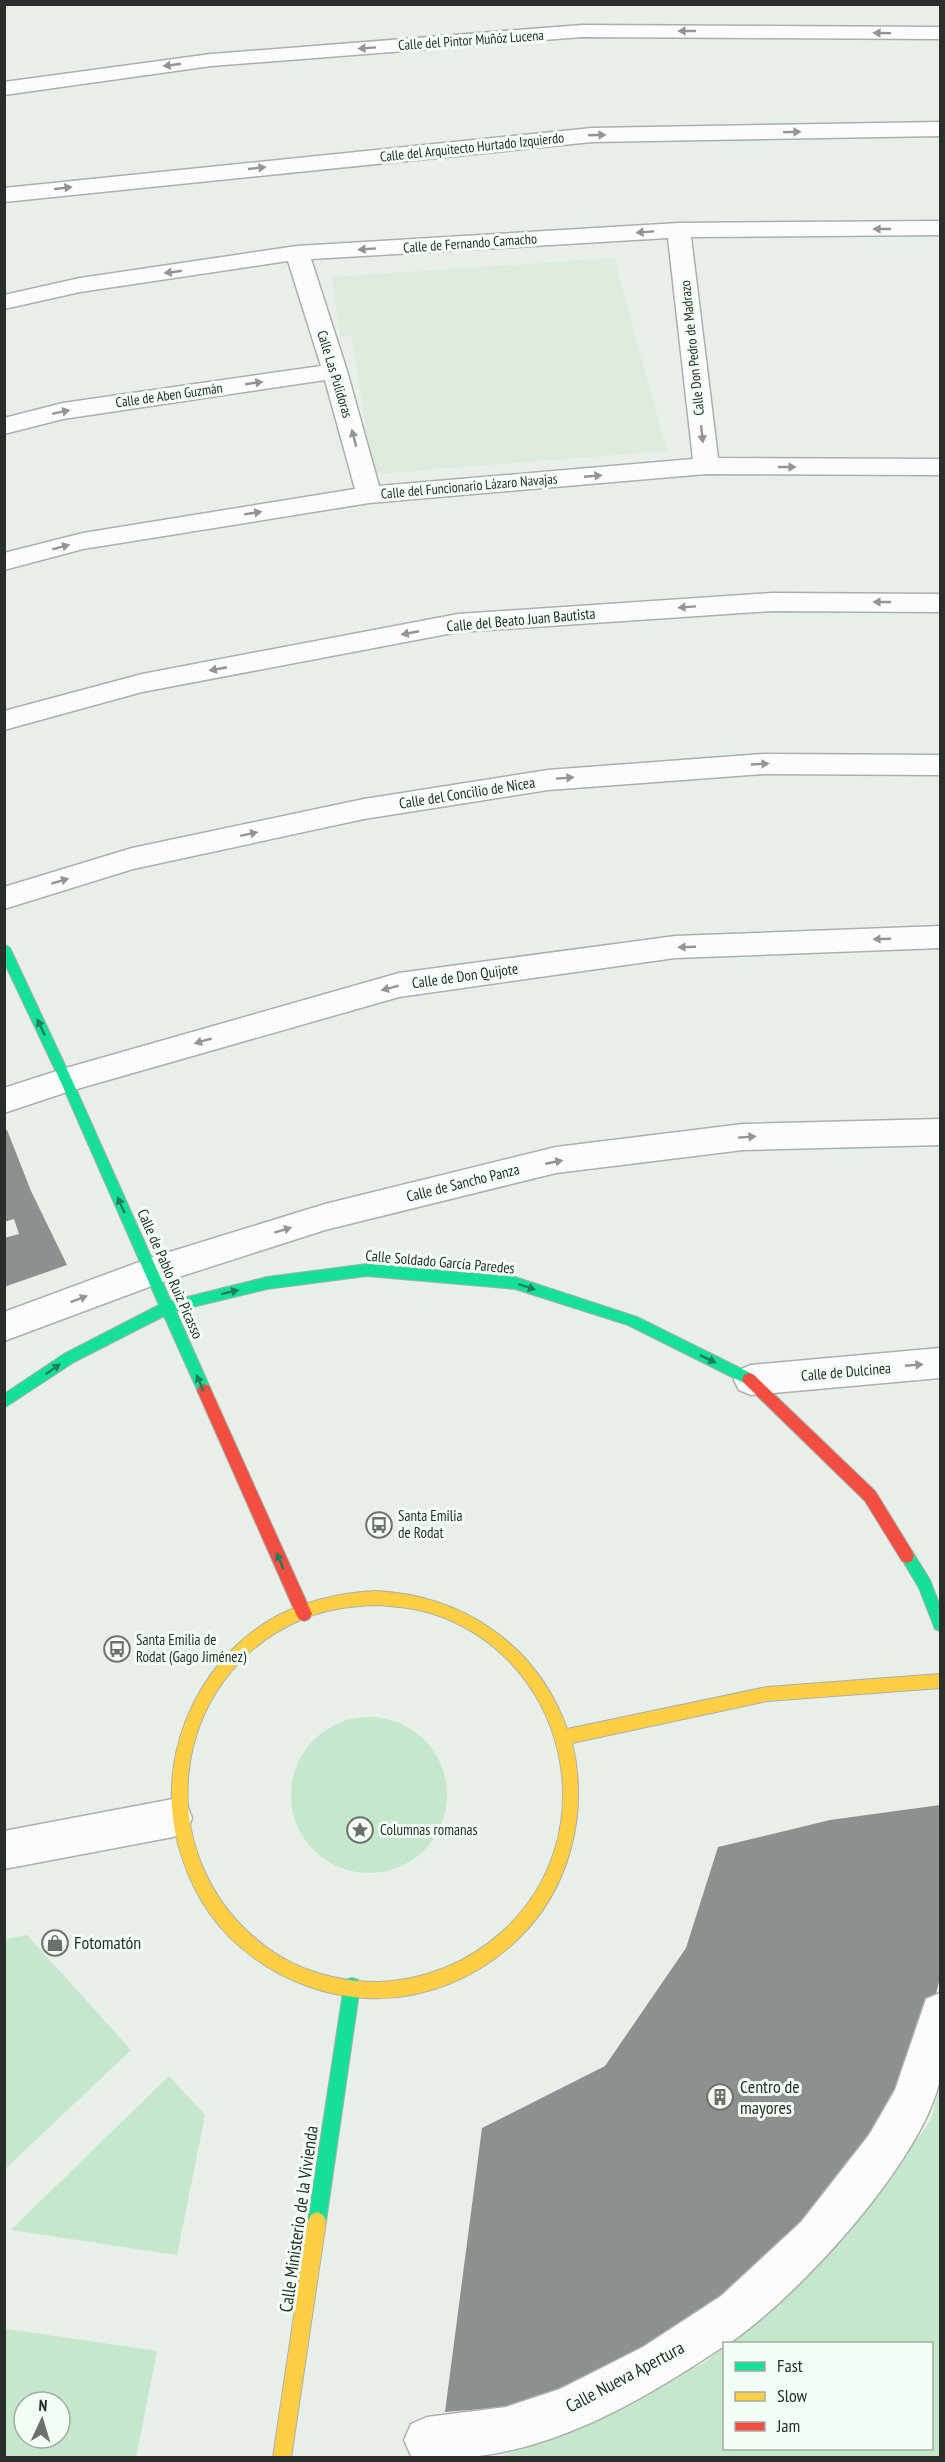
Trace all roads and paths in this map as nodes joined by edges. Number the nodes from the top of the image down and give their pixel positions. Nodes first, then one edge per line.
1 (940, 33) edge
2 (4, 90) edge
3 (940, 129) edge
4 (4, 195) edge
5 (940, 228) edge
6 (679, 230) junction
7 (297, 254) junction
8 (4, 302) edge
9 (335, 371) junction
10 (4, 426) edge
11 (706, 466) junction
12 (940, 467) edge
13 (369, 495) junction
14 (4, 562) edge
15 (940, 603) edge
16 (4, 722) edge
17 (940, 765) edge
18 (4, 898) edge
19 (940, 937) edge
20 (4, 948) edge
21 (66, 1080) junction
22 (4, 1101) edge
23 (940, 1132) edge
24 (150, 1272) junction
25 (166, 1308) junction
26 (4, 1327) edge
27 (940, 1363) edge
28 (751, 1380) junction
29 (4, 1402) edge
30 (304, 1614) junction
31 (940, 1624) edge
32 (940, 1681) edge
33 (569, 1736) junction
34 (173, 1818) junction
35 (4, 1850) edge
36 (352, 1986) junction
37 (940, 2013) edge
38 (427, 2440) dead end
39 (282, 2457) edge

1 -> 2 street, Calle del Pintor Muñóz Lucena
4 -> 3 street, Calle del Arquitecto Hurtado Izquierdo
5 -> 6 street, Calle de Fernando Camacho
6 -> 7 street, Calle de Fernando Camacho
6 -> 11 street, Calle Don Pedro de Madrazo
7 -> 8 street, Calle de Fernando Camacho
7 - 9 street, Calle Las Pulidoras
10 -> 9 street, Calle de Aben Guzmán
13 -> 9 street, Calle Las Pulidoras
11 -> 12 street, Calle del Funcionario Lázaro Navajas
13 -> 11 street, Calle del Funcionario Lázaro Navajas
14 -> 13 street, Calle del Funcionario Lázaro Navajas
15 -> 16 street, Calle del Beato Juan Bautista
18 -> 17 street, Calle del Concilio de Nicea
19 -> 21 street, Calle de Don Quijote
21 -> 20 street, Calle de Pablo Ruiz Picasso
21 - 22 street, Calle de Don Quijote
24 -> 21 street, Calle de Pablo Ruiz Picasso
24 -> 23 street, Calle de Sancho Panza
24 - 25 street, Calle de Pablo Ruiz Picasso
26 -> 24 street, Calle de Sancho Panza
25 -> 28 street, Calle Soldado García Paredes
29 -> 25 street, Calle Soldado García Paredes
30 -> 25 street, Calle de Pablo Ruiz Picasso
28 -> 27 street, Calle de Dulcinea
28 - 31 street, Calle Soldado García Paredes
30 - 33 street
30 - 34 street
32 - 33 street
33 - 36 street
34 - 35 street
34 - 36 street
36 - 39 street, Calle Ministerio de la Vivienda
37 - 38 street, Calle Nueva Apertura

